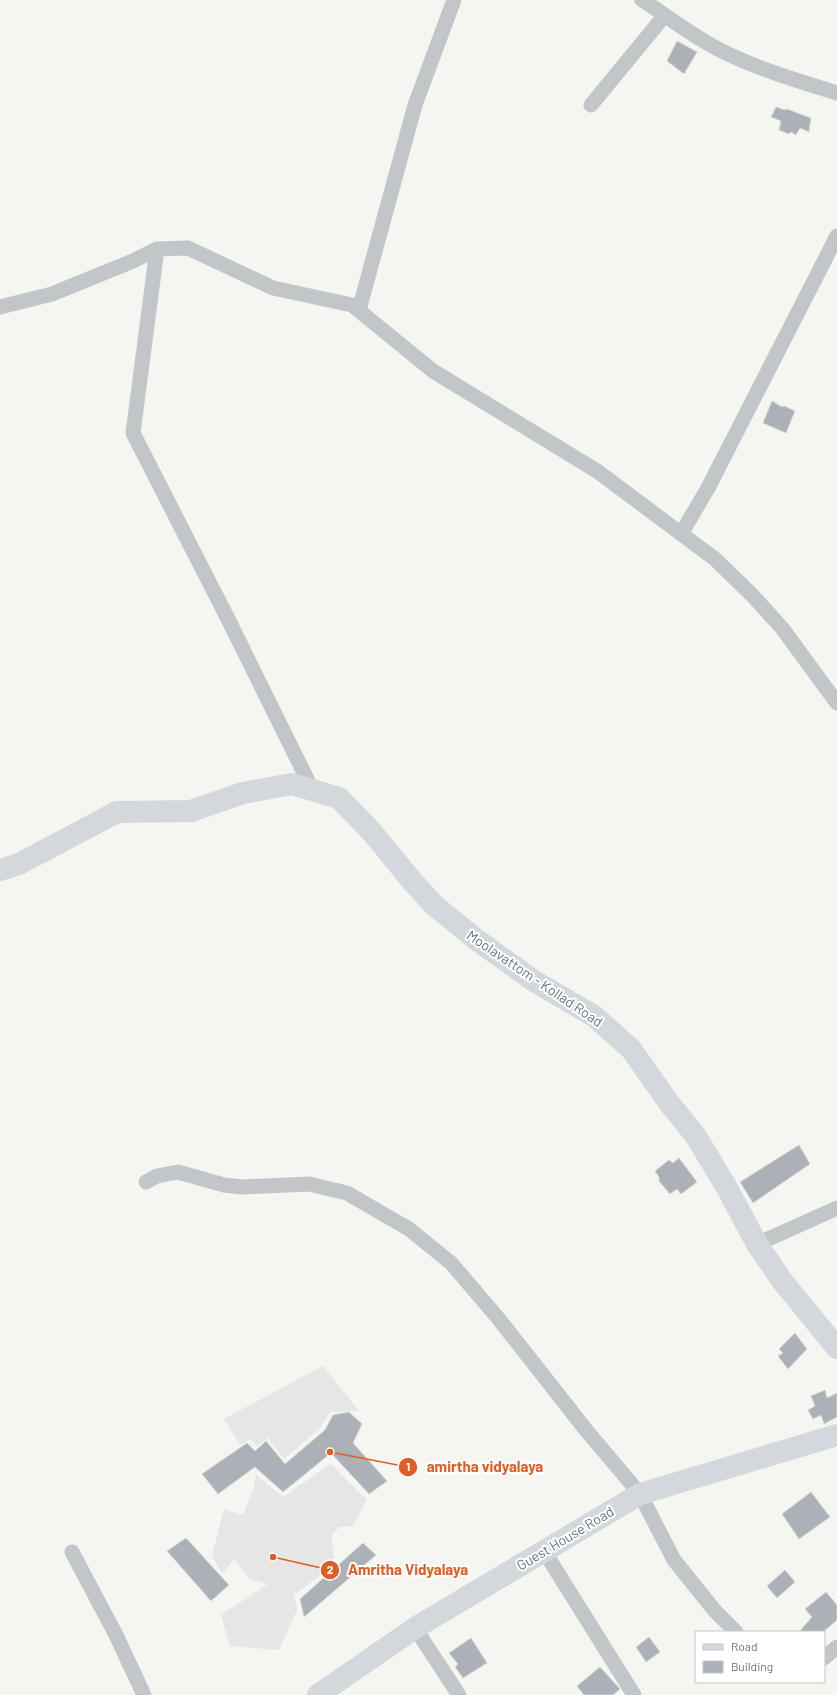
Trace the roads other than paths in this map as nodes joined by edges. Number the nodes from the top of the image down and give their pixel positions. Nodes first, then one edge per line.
1 (454, 0) edge
2 (642, 0) edge
3 (665, 15) junction
4 (837, 93) edge
5 (591, 105) dead end
6 (837, 236) edge
7 (157, 249) junction
8 (0, 307) edge
9 (360, 310) junction
10 (681, 534) junction
11 (837, 703) edge
12 (313, 791) junction
13 (0, 870) edge
14 (146, 1182) dead end
15 (837, 1208) edge
16 (757, 1244) junction
17 (837, 1348) edge
18 (837, 1435) edge
19 (640, 1494) junction
20 (544, 1550) junction
21 (72, 1552) dead end
22 (415, 1628) junction
23 (735, 1631) edge
24 (837, 1647) edge
25 (825, 1657) edge
26 (144, 1695) edge
27 (318, 1695) edge
28 (459, 1695) edge
29 (634, 1695) edge

1 - 9 street
2 - 3 street
3 - 4 street
3 - 5 street
6 - 10 street
7 - 8 street
7 - 9 street
7 - 12 street
9 - 10 street
10 - 11 street
12 - 13 main road, Moolavattom - Kollad Road
12 - 16 main road, Moolavattom - Kollad Road
14 - 19 street
15 - 16 street
16 - 17 main road, Moolavattom - Kollad Road
18 - 19 main road, Guest House Road
19 - 20 main road, Guest House Road
19 - 23 street
20 - 22 main road, Guest House Road
20 - 29 street
21 - 26 street
22 - 27 main road, Guest House Road
22 - 28 street
24 - 25 street

